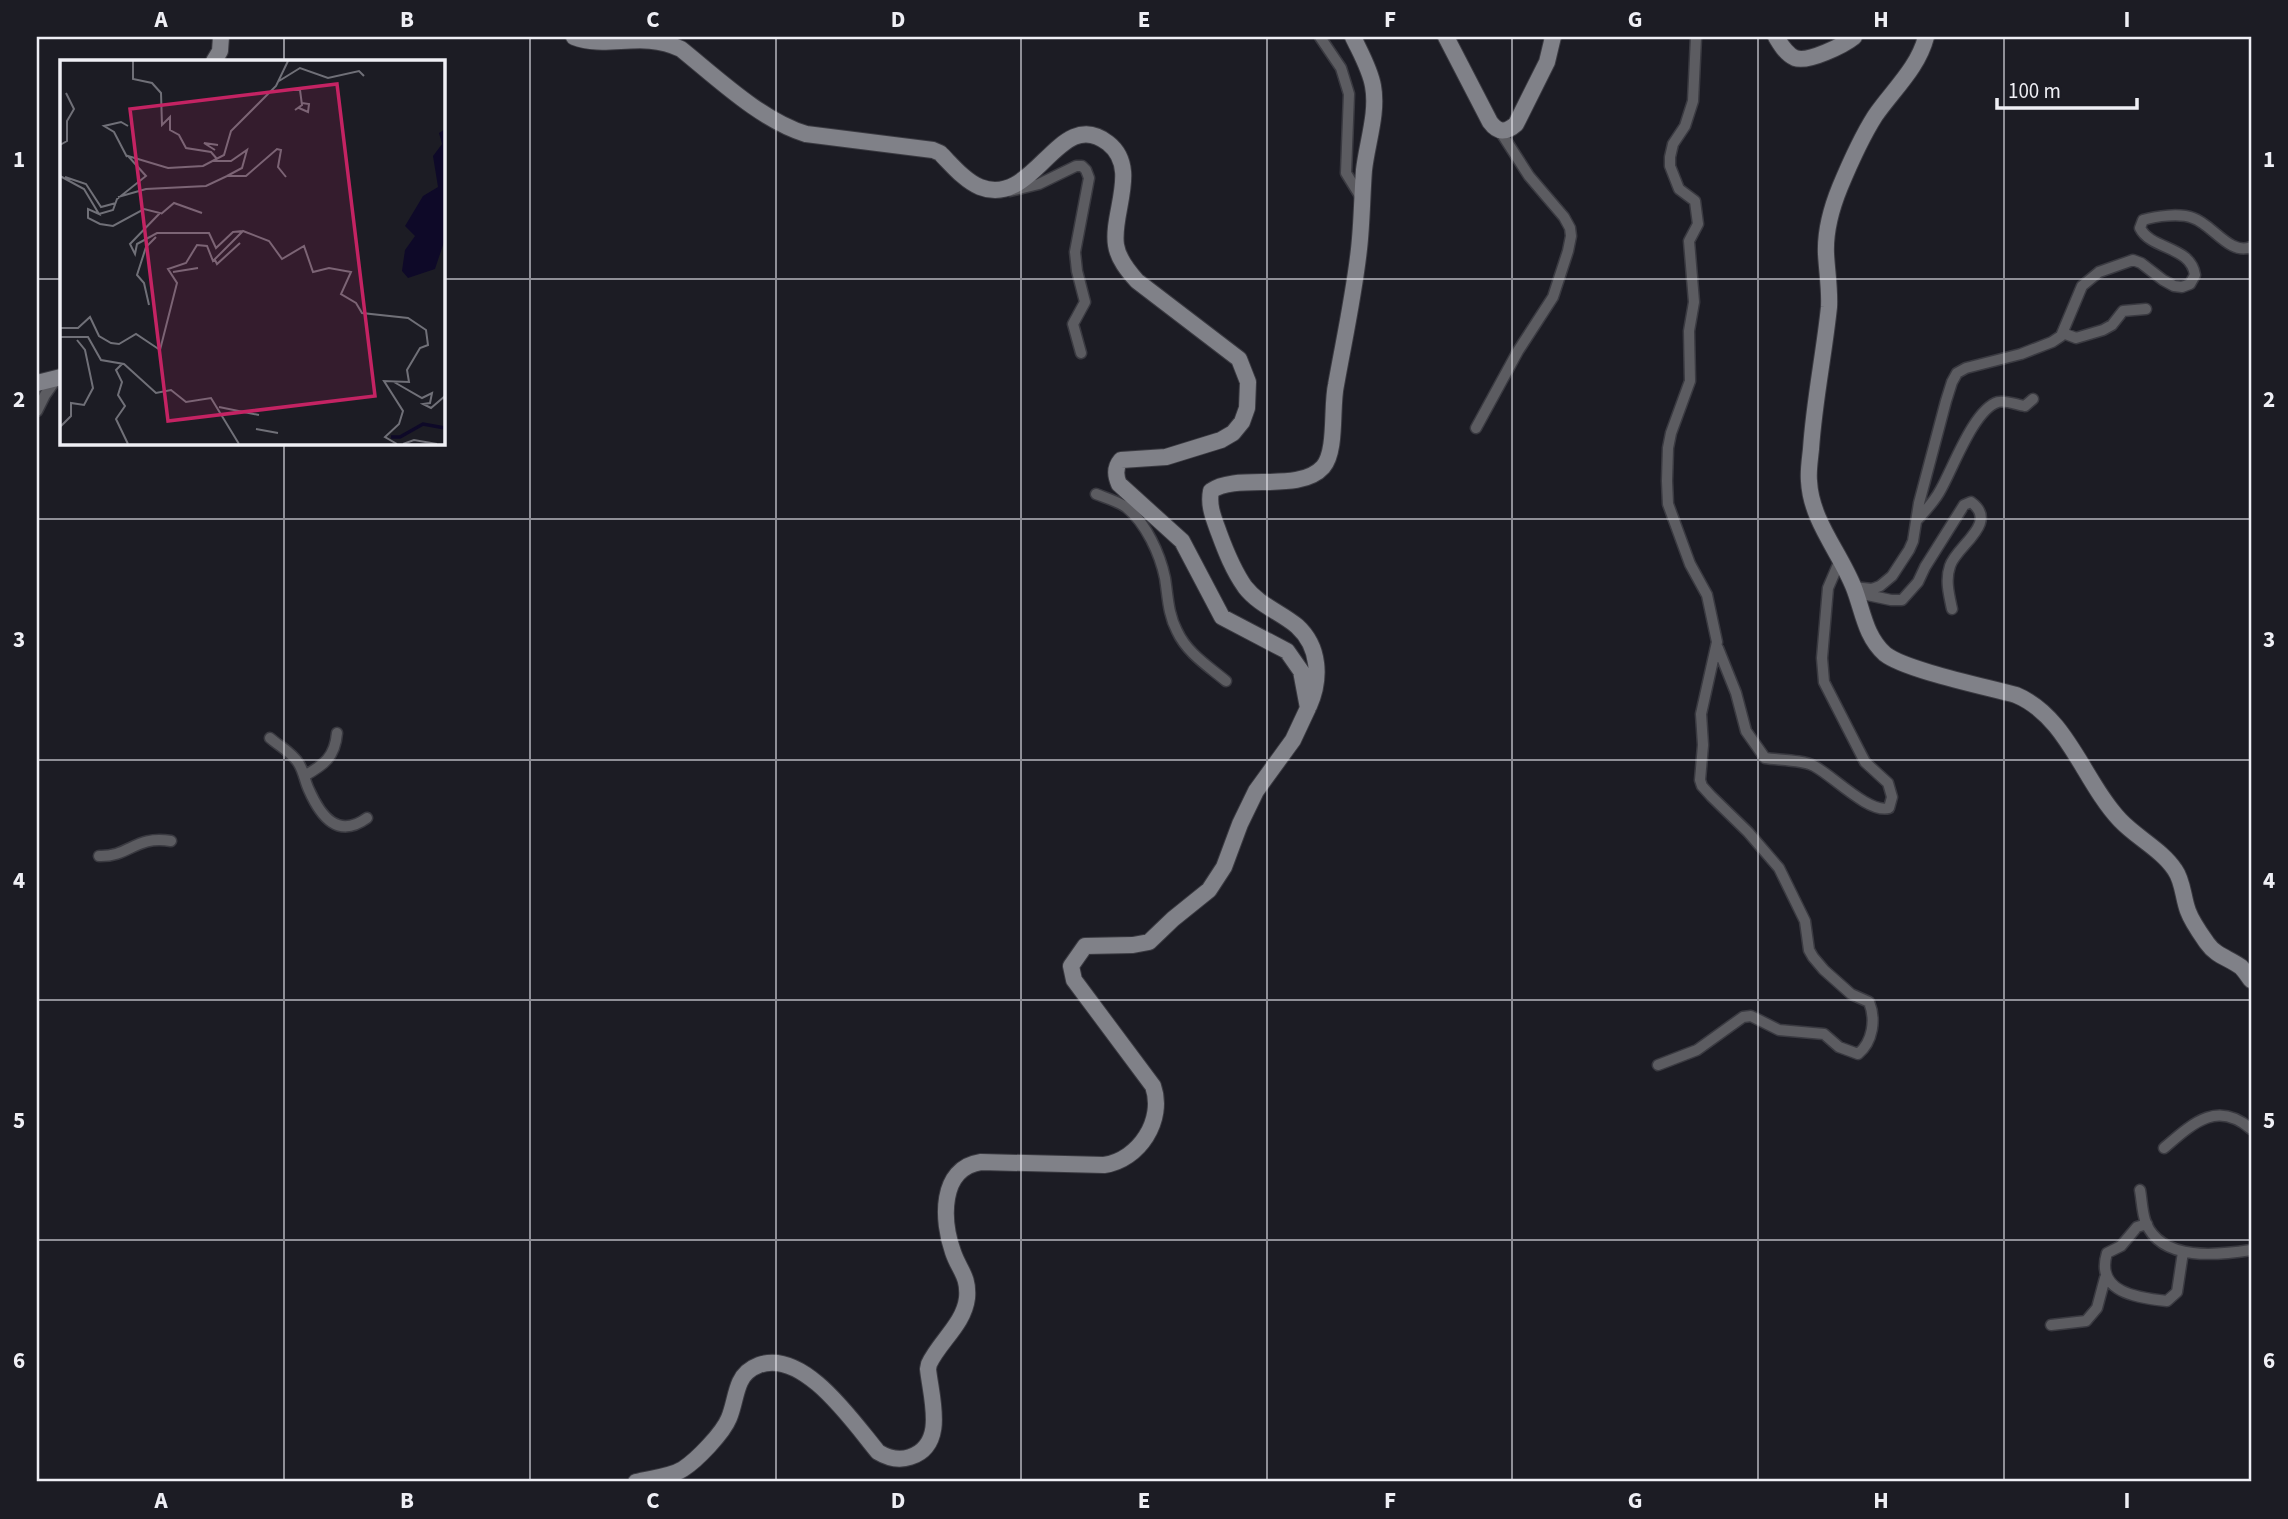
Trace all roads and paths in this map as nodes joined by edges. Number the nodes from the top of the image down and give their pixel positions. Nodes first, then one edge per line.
1 (221, 37) edge
2 (574, 37) edge
3 (1320, 37) edge
4 (1353, 37) edge
5 (1446, 37) edge
6 (1553, 37) edge
7 (1696, 37) edge
8 (1776, 37) edge
9 (1854, 37) edge
10 (1926, 37) edge
11 (215, 60) edge
12 (1500, 131) junction
13 (1003, 191) junction
14 (1362, 199) junction
15 (2251, 247) edge
16 (2146, 309) dead end
17 (2063, 333) junction
18 (1080, 353) dead end
19 (59, 378) edge
20 (37, 383) edge
21 (2033, 399) dead end
22 (37, 411) edge
23 (1476, 428) dead end
24 (1119, 484) junction
25 (1917, 520) junction
26 (1840, 560) junction
27 (1854, 589) junction
28 (1952, 609) dead end
29 (1717, 642) junction
30 (1226, 681) dead end
31 (1308, 708) junction
32 (337, 733) dead end
33 (270, 738) dead end
34 (304, 776) junction
35 (367, 818) dead end
36 (171, 841) dead end
37 (99, 856) dead end
38 (2251, 980) edge
39 (1658, 1065) dead end
40 (2251, 1129) edge
41 (2164, 1148) dead end
42 (2140, 1190) dead end
43 (2147, 1224) junction
44 (2251, 1250) edge
45 (2183, 1252) junction
46 (2105, 1278) junction
47 (2051, 1325) dead end
48 (636, 1482) edge

1 - 11 main road
2 - 13 main road
3 - 14 street
4 - 14 main road
5 - 12 main road
6 - 12 main road
7 - 29 street
8 - 9 main road
10 - 26 main road
12 - 23 street
13 - 18 street
13 - 24 main road
14 - 31 main road
15 - 17 street
16 - 17 street
17 - 25 street
19 - 20 main road
19 - 22 street
21 - 25 street
24 - 30 street
24 - 31 main road
25 - 27 street
26 - 27 main road
26 - 29 street
27 - 28 street
27 - 38 main road
29 - 39 street
31 - 48 main road
32 - 34 street
33 - 34 street
34 - 35 street
36 - 37 street
40 - 41 street
42 - 43 street
43 - 45 street
43 - 46 street
44 - 45 street
45 - 46 street
46 - 47 street

